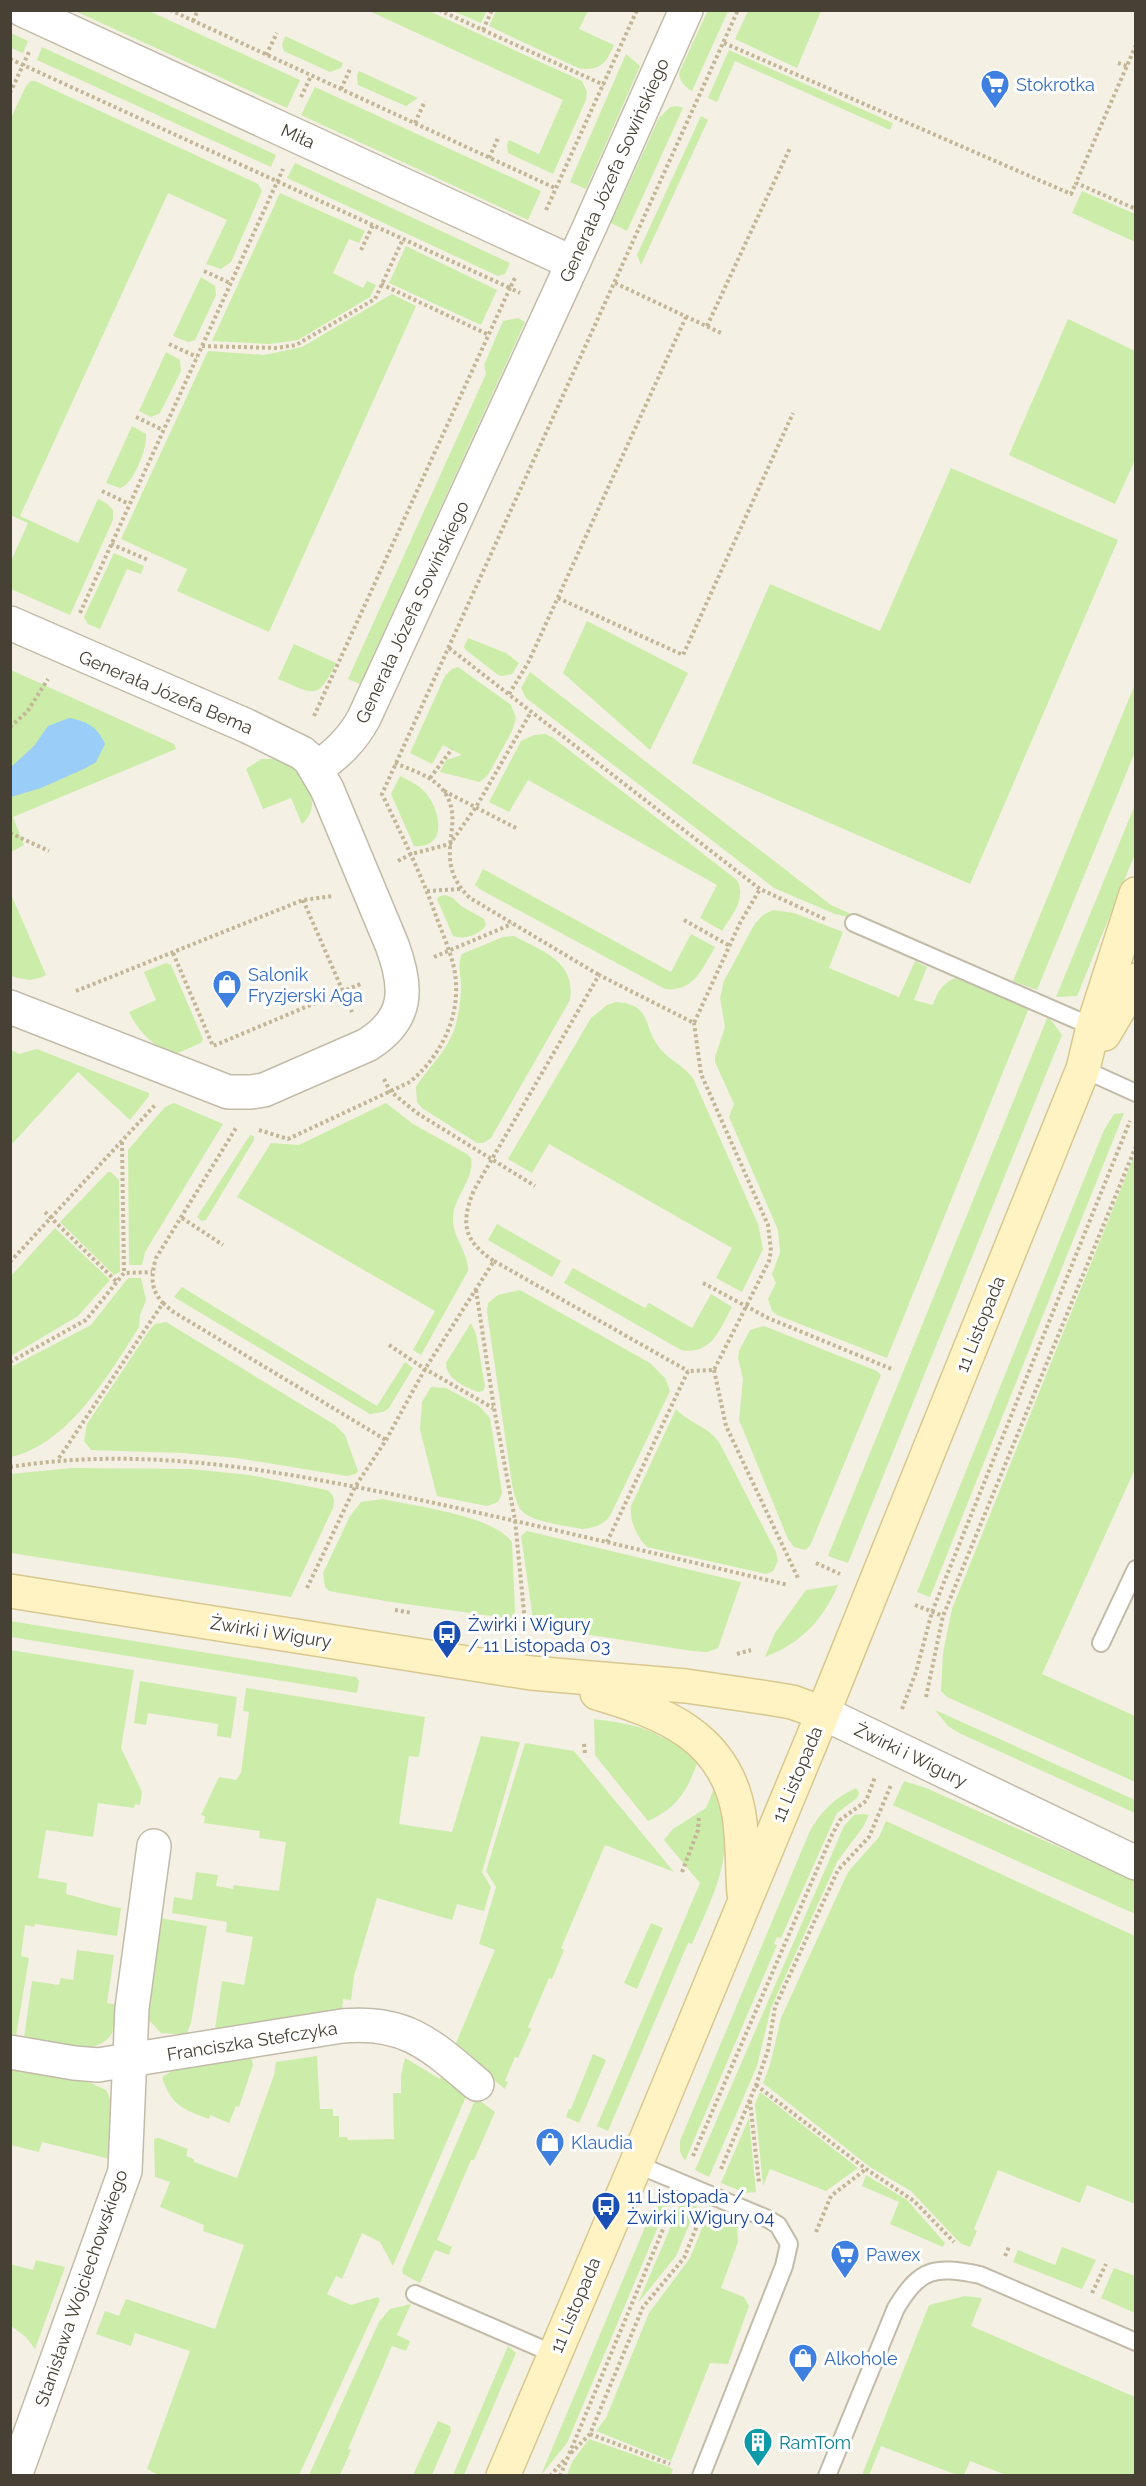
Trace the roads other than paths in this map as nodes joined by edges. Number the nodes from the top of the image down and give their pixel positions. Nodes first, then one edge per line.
1 (23, 10) edge
2 (686, 10) edge
3 (573, 262) junction
4 (10, 623) edge
5 (317, 768) junction
6 (1136, 894) edge
7 (854, 923) road end
8 (1136, 980) edge
9 (10, 1007) edge
10 (1093, 1027) junction
11 (1083, 1069) junction
12 (1136, 1093) edge
13 (1136, 1569) edge
14 (10, 1591) edge
15 (1101, 1642) dead end
16 (531, 1673) junction
17 (823, 1713) junction
18 (154, 1846) dead end
19 (1136, 1863) edge
20 (744, 1901) junction
21 (10, 2052) edge
22 (131, 2061) junction
23 (477, 2084) dead end
24 (636, 2164) junction
25 (416, 2294) dead end
26 (1136, 2342) edge
27 (554, 2354) junction
28 (15, 2475) edge
29 (503, 2475) edge
30 (701, 2475) edge
31 (827, 2475) edge

1 - 3 street, Miła
2 - 3 street, Generała Józefa Sowińskiego
3 - 5 street, Generała Józefa Sowińskiego
4 - 5 street, Generała Józefa Bema
5 - 9 street
6 - 10 main road, 11 Listopada
7 - 10 lane
8 - 11 main road, 11 Listopada
10 - 11 main road, 11 Listopada
11 - 12 lane
11 - 17 main road, 11 Listopada
13 - 15 lane
14 - 16 main road, Żwirki i Wigury
16 - 17 main road, Żwirki i Wigury
16 - 20 main road, Żwirki i Wigury
17 - 19 street, Żwirki i Wigury
17 - 20 main road, 11 Listopada
18 - 22 street, Stanisława Wojciechowskiego
20 - 24 main road, 11 Listopada
21 - 22 street, Franciszka Stefczyka
22 - 23 street, Franciszka Stefczyka
22 - 28 street, Stanisława Wojciechowskiego
24 - 27 main road, 11 Listopada
24 - 30 lane
25 - 27 lane
26 - 31 lane
27 - 29 main road, 11 Listopada

